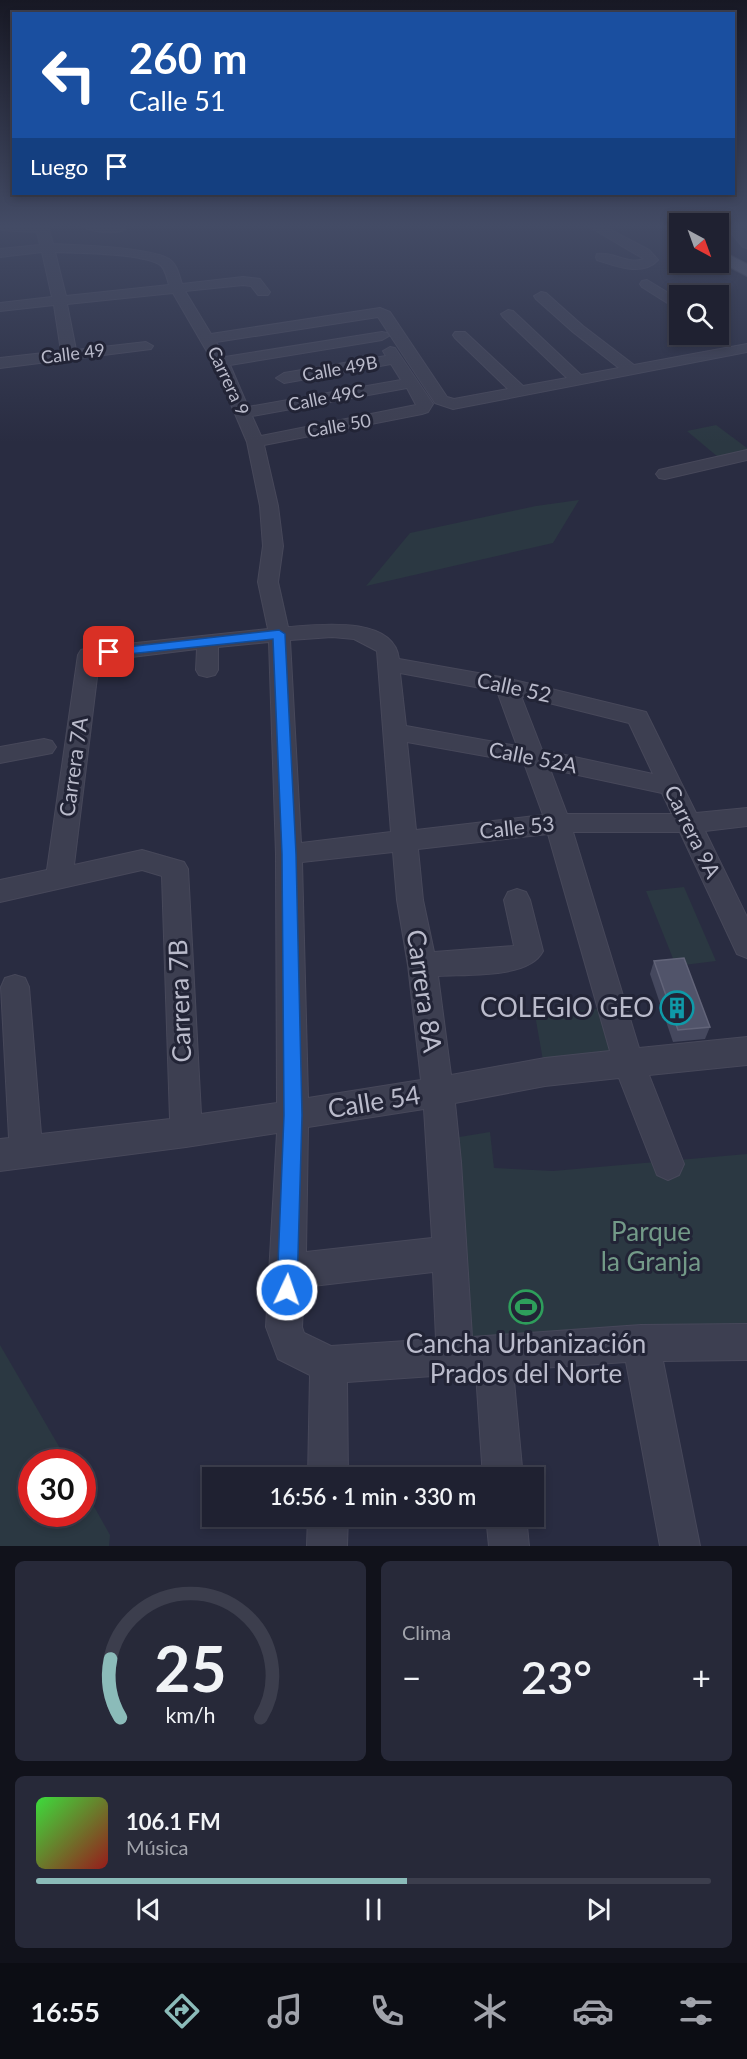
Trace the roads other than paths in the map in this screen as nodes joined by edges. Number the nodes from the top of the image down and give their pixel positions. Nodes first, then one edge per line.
1 (84, 298) edge
2 (183, 298) edge
3 (543, 298) edge
4 (60, 301) junction
5 (0, 307) edge
6 (375, 314) junction
7 (508, 314) dead end
8 (460, 335) dead end
9 (382, 336) junction
10 (208, 339) junction
11 (729, 341) edge
12 (146, 346) dead end
13 (743, 349) edge
14 (271, 354) junction
15 (69, 355) junction
16 (395, 359) junction
17 (221, 362) junction
18 (0, 363) edge
19 (631, 370) junction
20 (284, 378) junction
21 (578, 380) junction
22 (409, 383) junction
23 (519, 391) junction
24 (297, 403) junction
25 (243, 413) junction
26 (255, 442) junction
27 (747, 455) edge
28 (665, 474) dead end
29 (279, 634) junction
30 (208, 641) junction
31 (390, 664) junction
32 (207, 670) dead end
33 (506, 685) junction
34 (638, 717) joint
35 (395, 732) junction
36 (44, 747) dead end
37 (0, 755) edge
38 (534, 757) junction
39 (670, 786) junction
40 (747, 817) edge
41 (558, 823) junction
42 (688, 823) junction
43 (406, 841) junction
44 (289, 854) junction
45 (58, 878) junction
46 (0, 891) edge
47 (517, 900) dead end
48 (747, 945) edge
49 (422, 965) junction
50 (15, 987) dead end
51 (747, 1051) edge
52 (629, 1064) junction
53 (438, 1092) junction
54 (293, 1115) junction
55 (186, 1132) junction
56 (13, 1154) edge
57 (668, 1164) dead end
58 (448, 1253) junction
59 (288, 1272) junction
60 (747, 1342) edge
61 (641, 1343) junction
62 (493, 1353) junction
63 (455, 1355) junction
64 (329, 1365) junction
65 (328, 1467) edge
66 (502, 1467) edge
67 (328, 1527) edge
68 (507, 1527) edge
69 (327, 1546) edge
70 (509, 1546) edge
71 (680, 1546) edge

1 - 4 street
2 - 10 street, Carrera 9
3 - 19 street
4 - 5 street
4 - 15 street
6 - 9 street
6 - 10 street
6 - 23 street
7 - 21 street
8 - 23 street
9 - 14 street
9 - 16 street
10 - 17 street, Carrera 9
11 - 13 street
12 - 15 street, Calle 49
13 - 19 street
14 - 17 street
14 - 20 street
15 - 18 street, Calle 49
16 - 20 street, Calle 49B
16 - 22 street
17 - 25 street, Carrera 9
19 - 21 street
20 - 24 street
21 - 23 street
22 - 24 street, Calle 49C
22 - 26 street, Calle 50
24 - 25 street, Calle 49C
25 - 26 street, Carrera 9
26 - 29 street, Carrera 9
27 - 28 street
29 - 30 street
29 - 31 street
29 - 44 street, Carrera 9
30 - 32 street
30 - 45 street, Carrera 7A
31 - 33 street, Calle 52
31 - 35 street, Carrera 8A
33 - 34 street, Calle 52
33 - 38 street
34 - 39 street, Carrera 9A
35 - 38 street, Calle 52A
35 - 43 street, Carrera 8A
36 - 37 street
38 - 39 street, Calle 52A
38 - 41 street
39 - 42 street, Carrera 9A
40 - 42 street, Calle 53
41 - 42 street, Calle 53
41 - 43 street, Calle 53
41 - 52 street
42 - 48 street, Carrera 9A
43 - 44 street, Calle 53
43 - 49 street, Carrera 8A
44 - 54 street, Carrera 9
45 - 46 street
45 - 55 street, Carrera 7B
47 - 49 street
49 - 53 street, Carrera 8A
50 - 56 street
51 - 52 street, Calle 54
52 - 53 street, Calle 54
52 - 57 street
53 - 54 street, Calle 54
53 - 58 street, Carrera 8A
54 - 55 street, Calle 54
54 - 59 street, Carrera 9
55 - 56 street, Calle 54
58 - 59 street
58 - 63 street, Carrera 8A
59 - 64 street, Carrera 9
60 - 61 street
61 - 62 street
61 - 71 street
62 - 63 street
62 - 66 street
63 - 64 street
64 - 65 street
67 - 69 street
68 - 70 street

